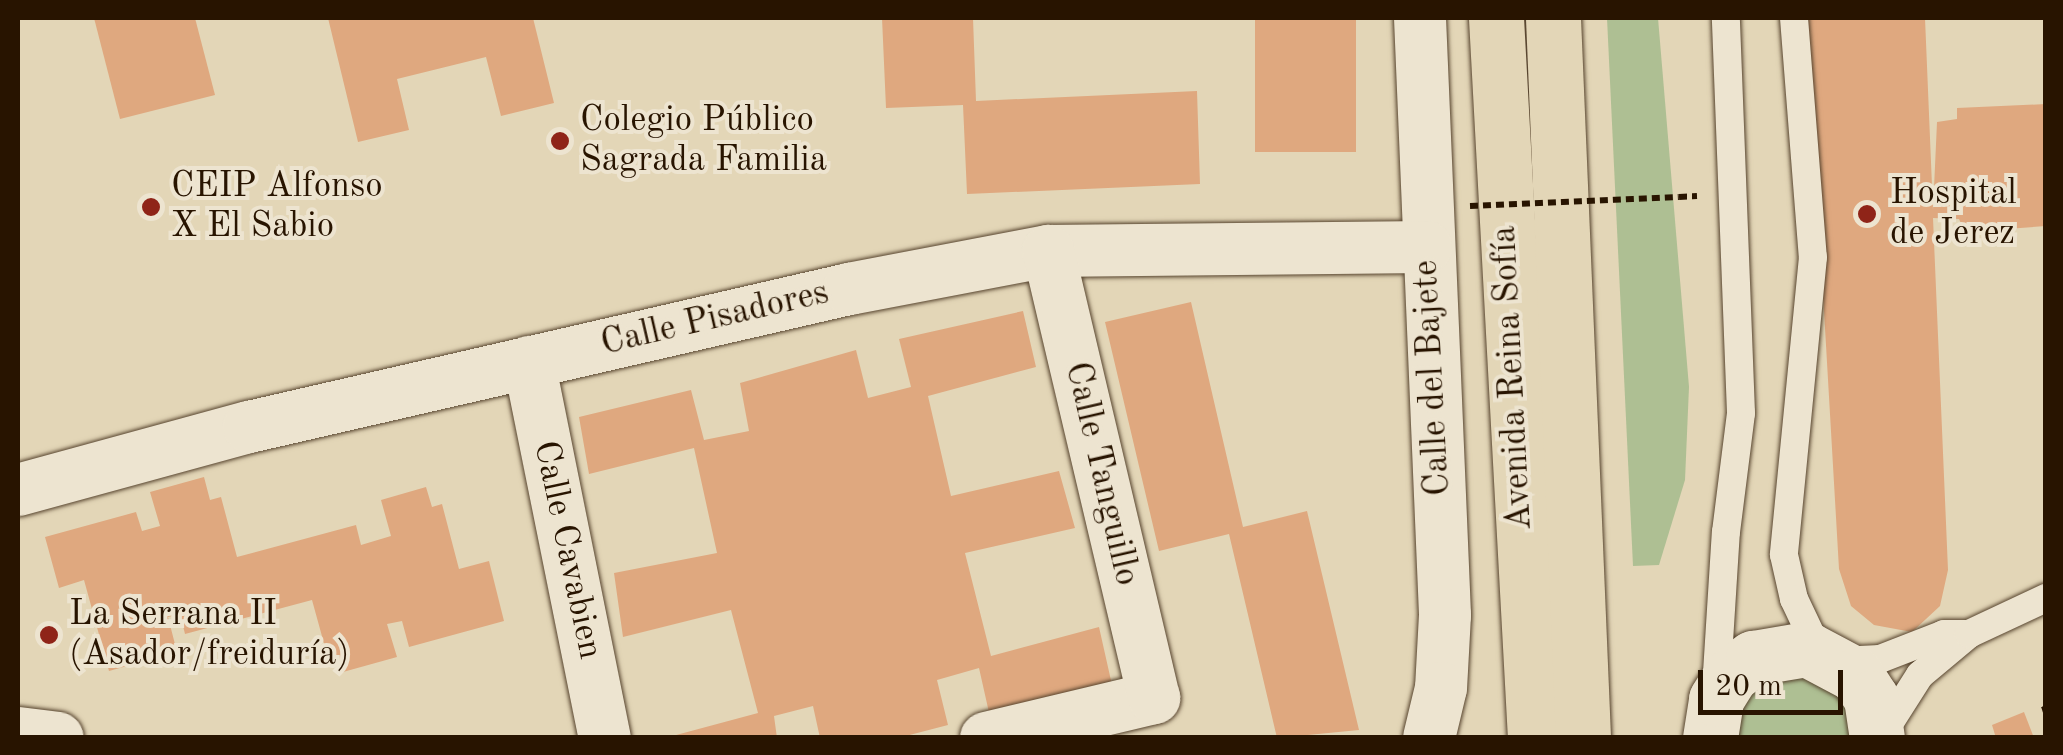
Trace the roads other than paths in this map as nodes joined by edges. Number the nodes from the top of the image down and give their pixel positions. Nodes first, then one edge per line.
1 (1420, 18) edge
2 (1496, 18) edge
3 (1553, 18) edge
4 (1726, 18) edge
5 (1794, 18) edge
6 (1426, 247) junction
7 (1048, 251) junction
8 (529, 362) junction
9 (18, 490) edge
10 (2046, 598) edge
11 (1968, 634) junction
12 (1829, 657) junction
13 (1713, 718) edge
14 (18, 733) edge
15 (58, 738) edge
16 (605, 738) edge
17 (986, 738) edge
18 (1429, 738) edge
19 (1534, 738) edge
20 (1583, 738) edge
21 (1879, 738) edge

1 - 6 street, Calle del Bajete
2 - 19 main road, Avenida Reina Sofía
3 - 20 main road, Avenida Reina Sofía
4 - 13 lane
5 - 12 lane
6 - 7 street, Calle Pisadores
6 - 18 street, Calle del Bajete
7 - 8 street, Calle Pisadores
7 - 17 street, Calle Tanguillo
8 - 9 street, Calle Pisadores
8 - 16 street, Calle Cavabien
10 - 11 lane
11 - 12 lane
11 - 21 lane
12 - 13 street
12 - 21 street
14 - 15 street

